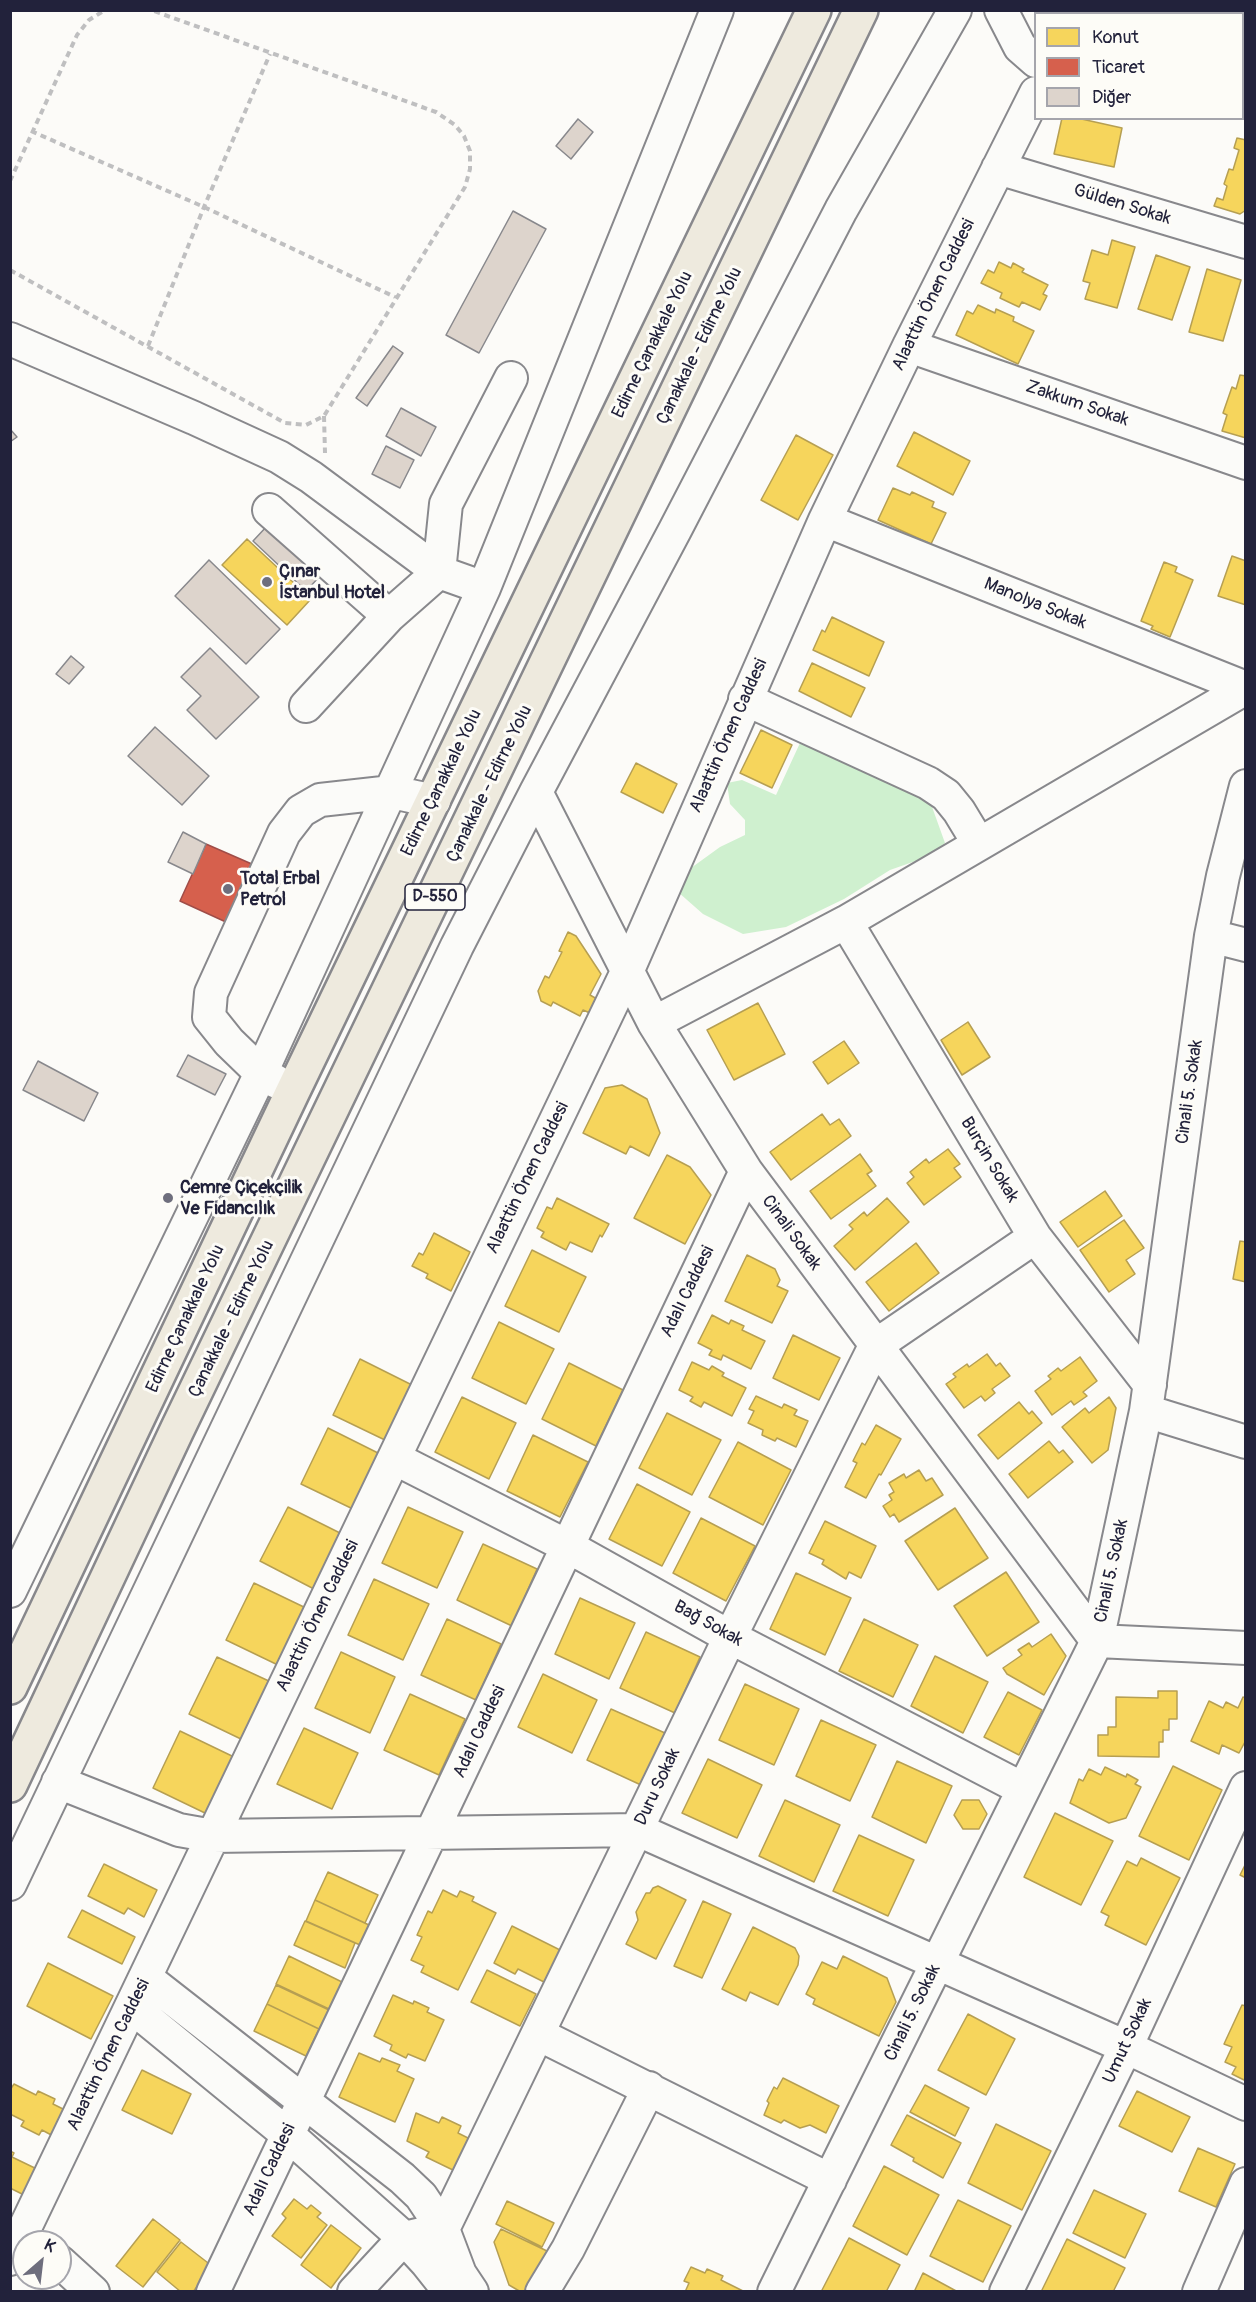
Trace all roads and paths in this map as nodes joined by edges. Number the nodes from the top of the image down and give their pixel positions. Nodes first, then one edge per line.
1 (105, 10) edge
2 (151, 10) edge
3 (717, 10) edge
4 (814, 10) edge
5 (861, 10) edge
6 (955, 10) edge
7 (1003, 12) edge
8 (1034, 20) edge
9 (270, 54) junction
10 (1034, 60) edge
11 (1034, 95) edge
12 (32, 131) junction
13 (998, 168) junction
14 (10, 180) edge
15 (204, 207) junction
16 (1245, 242) edge
17 (10, 270) edge
18 (395, 297) junction
19 (10, 339) edge
20 (148, 346) junction
21 (909, 346) junction
22 (511, 378) dead end
23 (1245, 463) edge
24 (269, 510) dead end
25 (825, 520) junction
26 (440, 572) junction
27 (484, 588) junction
28 (389, 616) junction
29 (1245, 688) edge
30 (745, 699) junction
31 (306, 706) dead end
32 (1245, 786) edge
33 (392, 792) junction
34 (536, 792) junction
35 (434, 801) junction
36 (979, 844) junction
37 (846, 922) junction
38 (1211, 936) junction
39 (1245, 945) edge
40 (627, 972) junction
41 (654, 1023) junction
42 (261, 1073) junction
43 (293, 1091) junction
44 (746, 1171) junction
45 (1035, 1237) junction
46 (875, 1346) junction
47 (1148, 1398) junction
48 (1245, 1442) edge
49 (394, 1458) junction
50 (567, 1546) junction
51 (10, 1591) edge
52 (730, 1637) junction
53 (1097, 1641) junction
54 (1245, 1648) edge
55 (10, 1687) edge
56 (58, 1782) junction
57 (10, 1785) edge
58 (1023, 1788) junction
59 (1245, 1788) edge
60 (638, 1830) junction
61 (433, 1832) junction
62 (213, 1836) junction
63 (10, 1884) edge
64 (938, 1962) junction
65 (146, 1978) junction
66 (132, 2007) junction
67 (538, 2034) junction
68 (1126, 2047) junction
69 (649, 2088) junction
70 (302, 2102) junction
71 (1245, 2103) edge
72 (287, 2134) junction
73 (830, 2180) junction
74 (1245, 2184) edge
75 (443, 2229) junction
76 (25, 2230) edge
77 (404, 2238) junction
78 (72, 2273) edge
79 (93, 2292) edge
80 (213, 2292) edge
81 (354, 2292) edge
82 (450, 2292) edge
83 (472, 2292) edge
84 (542, 2292) edge
85 (774, 2292) edge
86 (1006, 2292) edge
87 (1199, 2292) edge

1 - 12 path
2 - 9 path
3 - 27 street
4 - 35 highway, Edirne Çanakkale Yolu / D-550
5 - 57 highway, Çanakkale - Edirne Yolu / D-550
6 - 34 street
7 - 8 street
7 - 10 street
9 - 15 path
9 - 18 path
11 - 13 street, Alaattin Önen Caddesi
12 - 14 path
12 - 15 path
13 - 16 street, Gülden Sokak
13 - 21 street, Alaattin Önen Caddesi
15 - 18 path
15 - 20 path
17 - 20 path
18 - 20 path
19 - 26 street
21 - 23 street, Zakkum Sokak
21 - 25 street, Alaattin Önen Caddesi
22 - 26 street
24 - 28 street
25 - 29 street, Manolya Sokak
25 - 30 street, Alaattin Önen Caddesi
26 - 27 street
26 - 28 street
27 - 33 street
28 - 31 street
29 - 36 street
30 - 36 street
30 - 40 street, Alaattin Önen Caddesi
32 - 38 street, Cinali 5. Sokak
33 - 35 street
33 - 42 street
33 - 42 street
34 - 40 street, Cinali Sokak
34 - 56 street
35 - 43 highway, Edirne Çanakkale Yolu / D-550
36 - 37 street
37 - 41 street
37 - 45 street, Burçin Sokak
38 - 39 street
38 - 47 street, Cinali 5. Sokak
40 - 41 street, Cinali Sokak
40 - 49 street, Alaattin Önen Caddesi
41 - 44 street, Cinali Sokak
42 - 43 street
42 - 51 street
43 - 55 highway, Edirne Çanakkale Yolu / D-550
44 - 46 street, Cinali Sokak
44 - 50 street, Adalı Caddesi
45 - 46 street
45 - 47 street, Burçin Sokak
46 - 52 street, Duru Sokak
46 - 53 street, Cinali Sokak
47 - 48 street
47 - 53 street, Cinali 5. Sokak
49 - 50 street, Bağ Sokak
49 - 62 street, Alaattin Önen Caddesi
50 - 52 street, Bağ Sokak
50 - 61 street, Adalı Caddesi
52 - 58 street, Bağ Sokak
52 - 60 street, Duru Sokak
53 - 54 street
53 - 58 street, Cinali 5. Sokak
56 - 62 street
56 - 63 street
58 - 64 street, Cinali 5. Sokak
59 - 68 street, Umut Sokak
60 - 61 street
60 - 64 street
60 - 67 street, Duru Sokak
61 - 62 street
61 - 70 street, Adalı Caddesi
62 - 65 street, Alaattin Önen Caddesi
64 - 68 street
64 - 73 street, Cinali 5. Sokak
65 - 66 street, Alaattin Önen Caddesi
65 - 70 street
66 - 72 street
66 - 76 street, Alaattin Önen Caddesi
67 - 69 street
67 - 75 street, Duru Sokak
68 - 71 street
68 - 86 street, Umut Sokak
69 - 73 street
69 - 84 street
70 - 72 street, Adalı Caddesi
70 - 75 street
72 - 77 street
72 - 80 street, Adalı Caddesi
73 - 85 street, Cinali 5. Sokak
74 - 87 street
75 - 77 street
75 - 83 street
77 - 81 street
77 - 82 street
78 - 79 street

